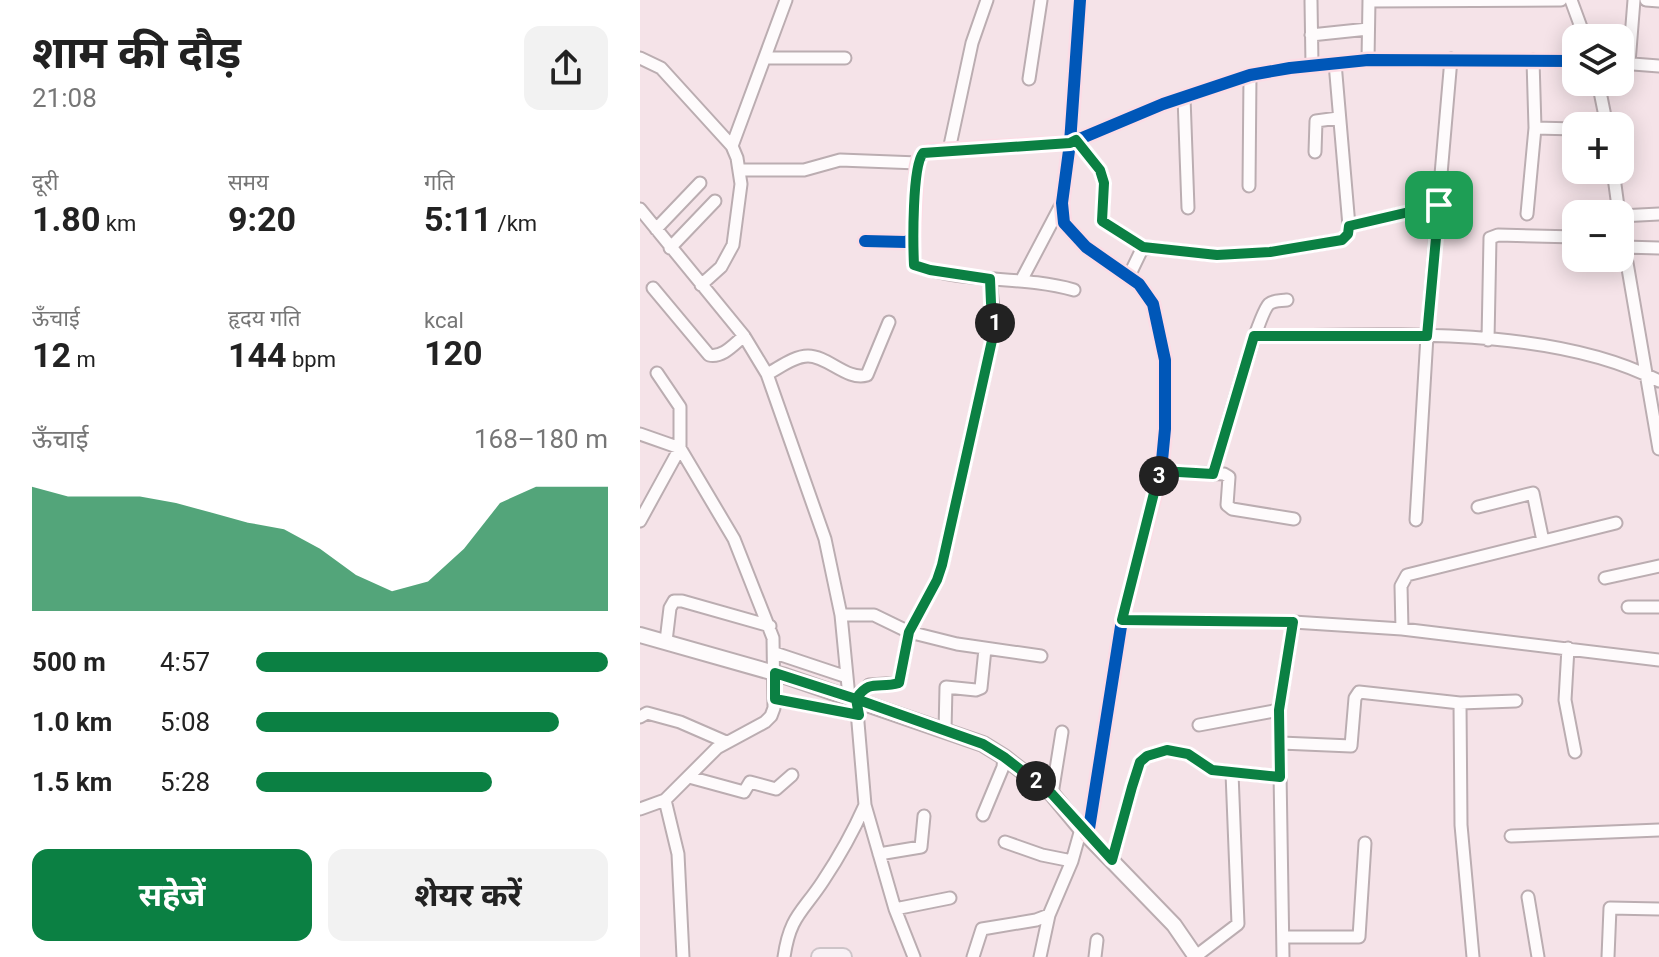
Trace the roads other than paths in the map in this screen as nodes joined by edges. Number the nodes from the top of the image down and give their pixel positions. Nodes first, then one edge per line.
1 (786, 0) edge
2 (987, 0) edge
3 (1041, 0) edge
4 (1080, 0) edge
5 (1561, 0) edge
6 (1571, 0) edge
7 (1634, 0) edge
8 (1646, 0) edge
9 (1311, 1) edge
10 (1369, 1) edge
11 (1659, 1) edge
12 (1580, 24) edge
13 (1630, 24) edge
14 (1368, 29) junction
15 (1311, 35) junction
16 (640, 58) edge
17 (766, 58) junction
18 (845, 58) dead end
19 (1451, 59) junction
20 (1368, 60) junction
21 (1533, 60) junction
22 (1562, 61) edge
23 (1335, 63) junction
24 (1634, 64) edge
25 (1312, 65) junction
26 (1659, 66) edge
27 (1250, 75) junction
28 (1029, 79) dead end
29 (1184, 97) junction
30 (1338, 118) junction
31 (1535, 128) junction
32 (1562, 129) edge
33 (1073, 142) junction
34 (732, 146) junction
35 (949, 150) junction
36 (1315, 152) dead end
37 (918, 163) junction
38 (740, 170) junction
39 (700, 183) dead end
40 (1249, 186) dead end
41 (715, 201) dead end
42 (1062, 203) junction
43 (1439, 205) junction
44 (1188, 208) dead end
45 (640, 209) edge
46 (1527, 214) dead end
47 (1659, 214) edge
48 (1634, 216) edge
49 (1349, 226) junction
50 (656, 229) junction
51 (1562, 237) edge
52 (913, 238) junction
53 (865, 241) dead end
54 (1634, 243) edge
55 (1143, 247) junction
56 (670, 248) junction
57 (1659, 248) edge
58 (1627, 272) edge
59 (1129, 276) junction
60 (990, 279) junction
61 (1022, 279) junction
62 (701, 285) junction
63 (653, 288) dead end
64 (1074, 290) dead end
65 (1287, 300) dead end
66 (889, 322) dead end
67 (744, 336) junction
68 (1254, 336) junction
69 (1427, 336) junction
70 (1488, 340) junction
71 (657, 373) dead end
72 (767, 374) junction
73 (1653, 378) edge
74 (640, 434) edge
75 (680, 448) junction
76 (1659, 449) edge
77 (1161, 471) junction
78 (1213, 474) junction
79 (1478, 507) dead end
80 (1294, 519) dead end
81 (1416, 520) dead end
82 (640, 521) edge
83 (1616, 523) dead end
84 (1543, 541) junction
85 (1659, 566) edge
86 (1605, 578) dead end
87 (1628, 607) dead end
88 (1659, 607) edge
89 (841, 615) junction
90 (1122, 620) junction
91 (1293, 622) junction
92 (770, 626) junction
93 (1402, 629) junction
94 (909, 632) junction
95 (640, 635) edge
96 (666, 641) junction
97 (1568, 648) junction
98 (985, 649) junction
99 (775, 653) junction
100 (1041, 656) dead end
101 (1659, 660) edge
102 (775, 673) junction
103 (847, 677) junction
104 (852, 698) junction
105 (775, 699) junction
106 (1516, 701) dead end
107 (1460, 703) junction
108 (1279, 710) junction
109 (859, 715) junction
110 (640, 717) edge
111 (1199, 725) dead end
112 (945, 731) junction
113 (1062, 732) dead end
114 (726, 742) junction
115 (1281, 743) junction
116 (1575, 752) dead end
117 (1004, 757) junction
118 (1232, 773) junction
119 (792, 775) dead end
120 (689, 777) junction
121 (1280, 777) junction
122 (1052, 794) junction
123 (665, 800) junction
124 (865, 805) junction
125 (640, 809) edge
126 (983, 815) dead end
127 (924, 816) dead end
128 (1659, 830) edge
129 (1084, 832) junction
130 (1511, 836) dead end
131 (1005, 842) dead end
132 (1365, 843) dead end
133 (879, 854) junction
134 (1112, 860) junction
135 (1072, 861) junction
136 (1528, 897) dead end
137 (950, 898) dead end
138 (895, 909) junction
139 (1659, 909) edge
140 (1049, 915) junction
141 (1285, 937) junction
142 (1097, 940) dead end
143 (683, 957) edge
144 (784, 957) edge
145 (820, 957) edge
146 (843, 957) edge
147 (914, 957) edge
148 (973, 957) edge
149 (1040, 957) edge
150 (1095, 957) edge
151 (1196, 957) edge
152 (1283, 957) edge
153 (1473, 957) edge
154 (1538, 957) edge
155 (1608, 957) edge

1 - 17 street
2 - 35 street
3 - 28 street
4 - 33 street
5 - 10 street
6 - 12 street
7 - 13 street
8 - 11 street
9 - 15 street
10 - 14 street
14 - 15 street
14 - 20 street
15 - 25 street
16 - 34 street
17 - 18 street
17 - 34 street
19 - 20 street
19 - 21 street
19 - 43 street
20 - 23 street
21 - 22 street
21 - 31 street
23 - 25 street
23 - 30 street
24 - 26 street
25 - 27 street
27 - 29 street
27 - 40 street
29 - 33 street
29 - 44 street
30 - 36 street
30 - 49 street
31 - 32 street
31 - 46 street
33 - 35 street
33 - 42 street
33 - 55 street
34 - 38 street
35 - 37 street
37 - 38 street
37 - 52 street
38 - 62 street
39 - 50 street
41 - 56 street
42 - 59 street
42 - 61 street
43 - 49 street
43 - 69 street
45 - 50 street
47 - 48 street
49 - 55 street
50 - 56 street
51 - 70 street
52 - 53 street
52 - 60 street
54 - 57 street
55 - 59 street
56 - 62 street
58 - 73 street
59 - 77 street
60 - 61 street
60 - 94 street
61 - 64 street
62 - 67 street
63 - 67 street
65 - 68 street
66 - 72 street
67 - 72 street
68 - 69 street
68 - 78 street
69 - 70 street
69 - 81 street
70 - 73 street
71 - 75 street
72 - 89 street
73 - 76 street
74 - 75 street
75 - 82 street
75 - 92 street
77 - 78 street
77 - 90 street
78 - 80 street
79 - 84 street
83 - 84 street
84 - 93 street
85 - 86 street
87 - 88 street
89 - 94 street
89 - 103 street
90 - 91 street
90 - 129 street
91 - 93 street
91 - 108 street
92 - 96 street
92 - 99 street
93 - 97 street
94 - 98 street
94 - 104 street
95 - 96 street
96 - 102 street
97 - 101 street
97 - 116 street
98 - 100 street
98 - 112 street
99 - 102 street
99 - 103 street
102 - 104 street
102 - 105 street
103 - 104 street
104 - 109 street
104 - 112 street
105 - 109 street
105 - 114 street
106 - 107 street
107 - 115 street
107 - 153 street
108 - 111 street
108 - 115 street
109 - 124 street
110 - 114 street
112 - 117 street
113 - 122 street
114 - 120 street
115 - 121 street
117 - 122 street
117 - 126 street
118 - 121 street
118 - 134 street
118 - 151 street
119 - 120 street
120 - 123 street
121 - 141 street
122 - 129 street
123 - 125 street
123 - 143 street
124 - 133 street
124 - 144 street
127 - 133 street
128 - 130 street
129 - 134 street
129 - 135 street
131 - 135 street
132 - 141 street
133 - 138 street
134 - 151 street
135 - 140 street
136 - 154 street
137 - 138 street
138 - 147 street
139 - 155 street
140 - 148 street
140 - 149 street
141 - 152 street
142 - 150 street
145 - 146 main road

